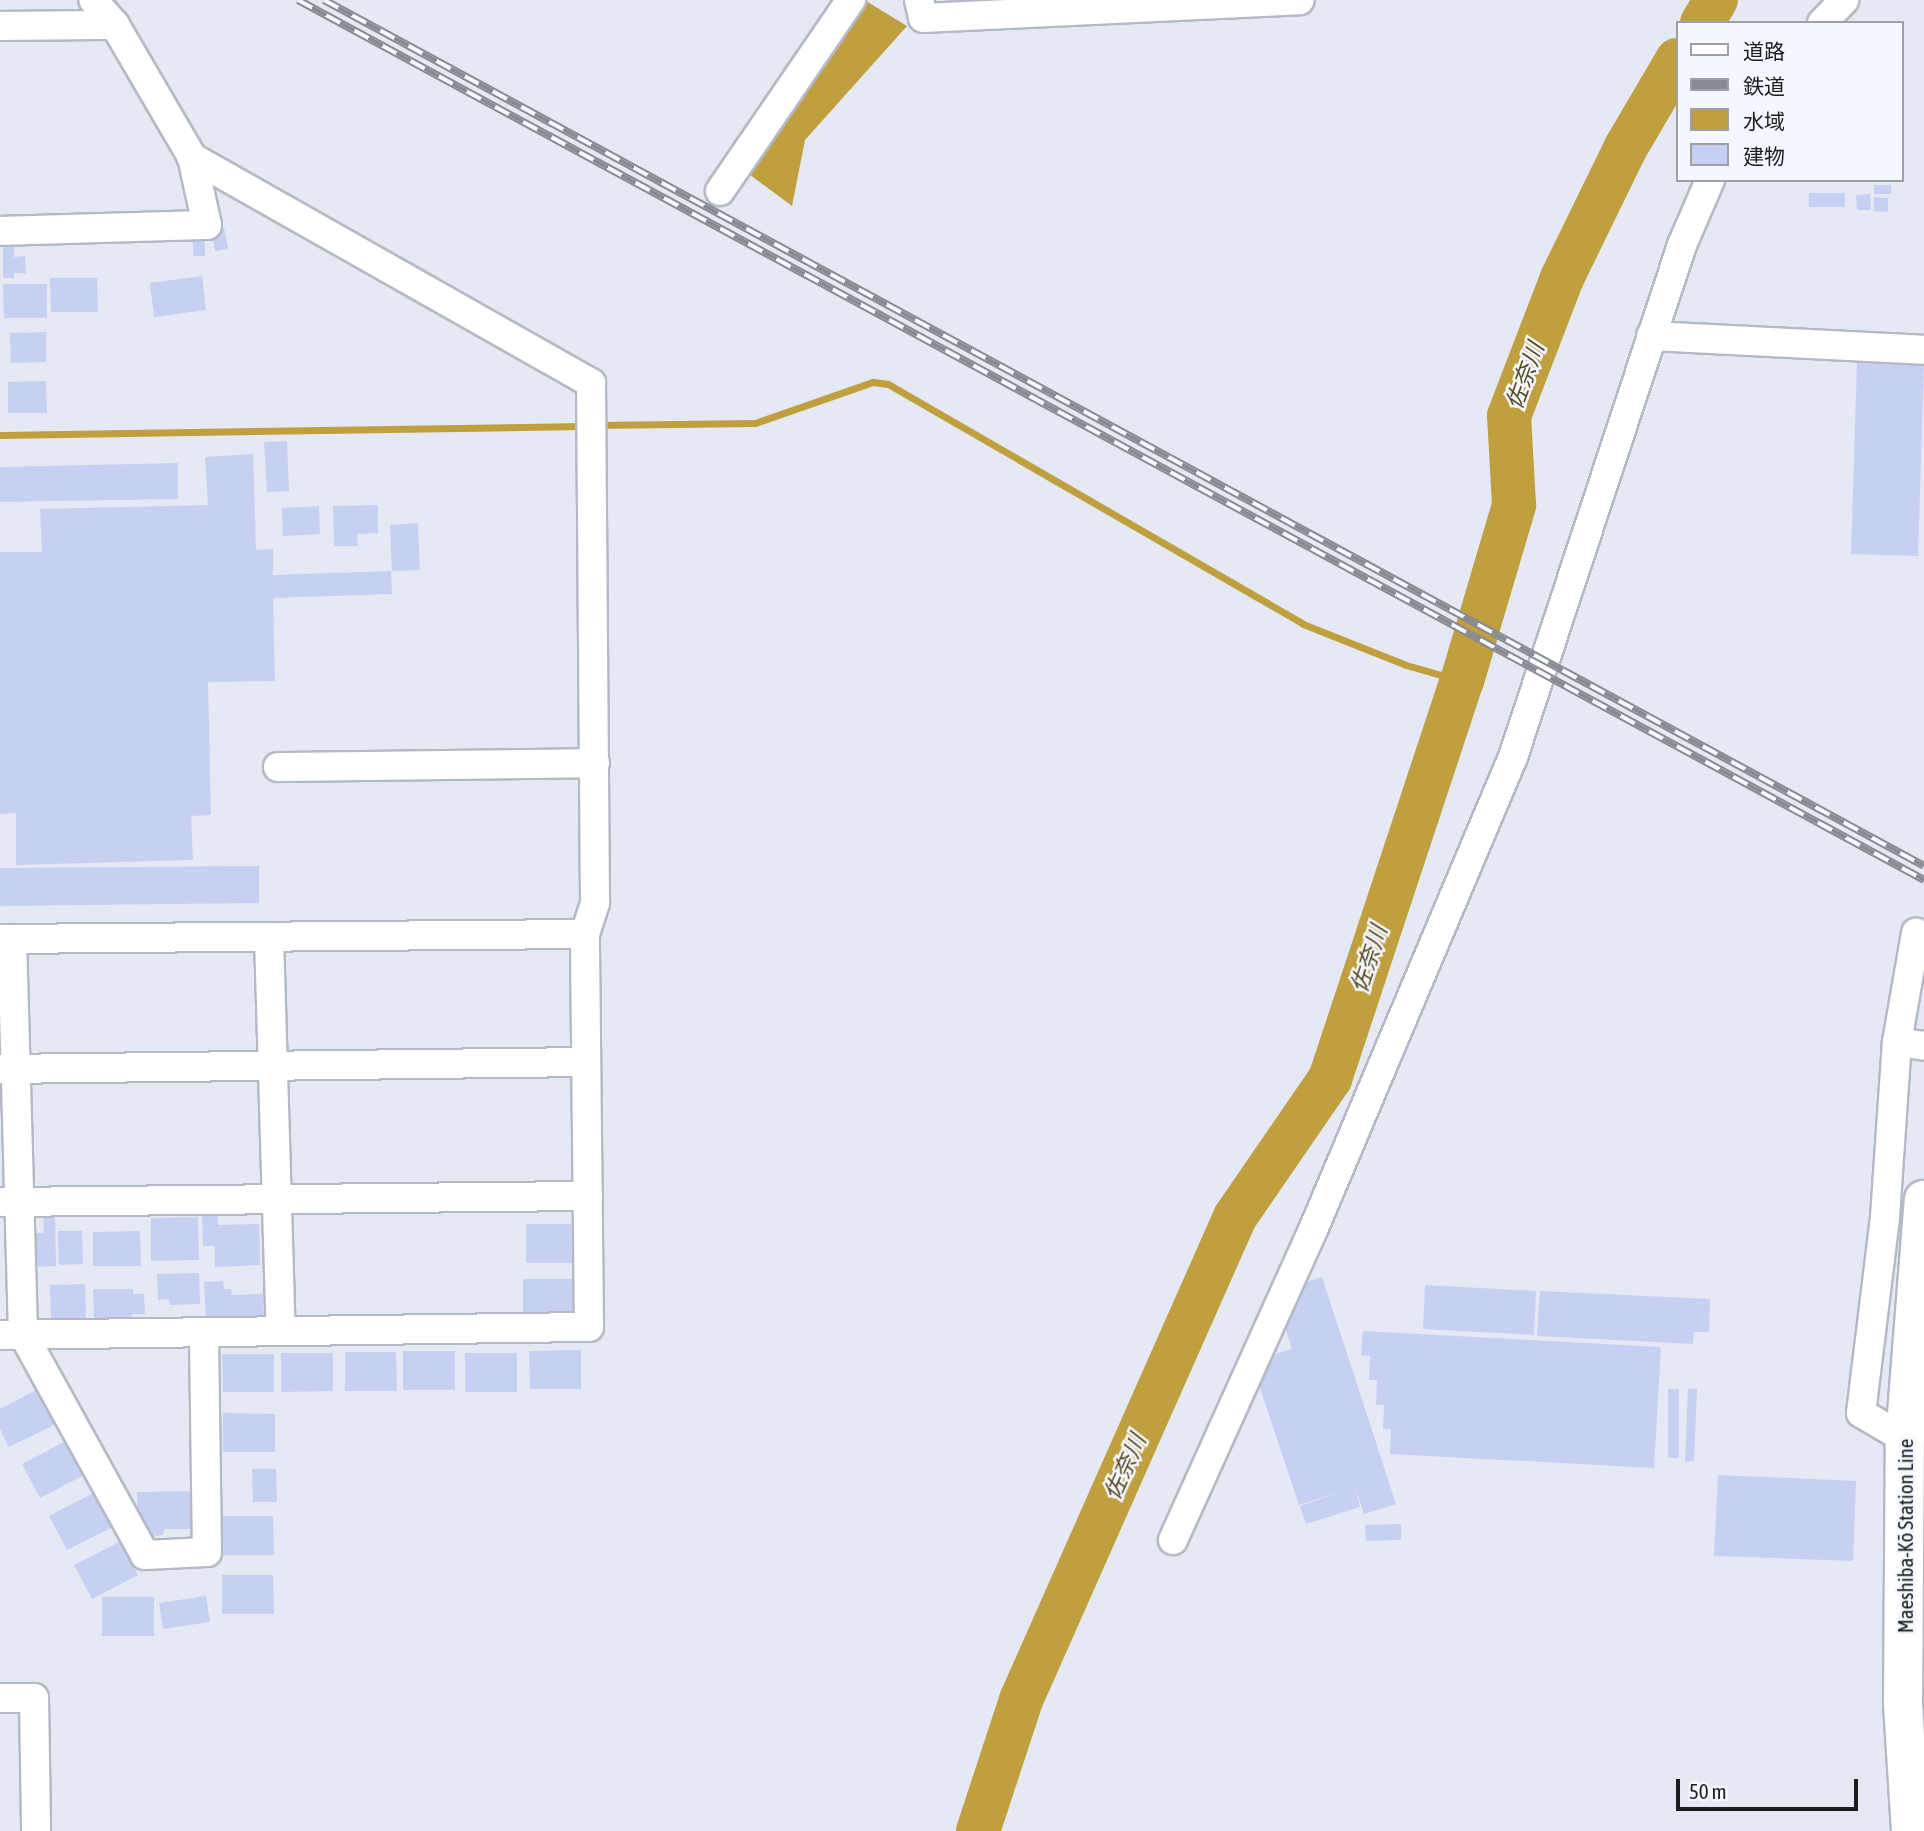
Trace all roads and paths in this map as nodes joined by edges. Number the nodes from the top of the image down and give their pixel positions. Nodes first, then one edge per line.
1 (93, 0) edge
2 (851, 0) edge
3 (919, 0) edge
4 (1300, 0) edge
5 (1844, 0) edge
6 (1203, 2) edge
7 (1824, 21) edge
8 (115, 25) junction
9 (0, 26) edge
10 (192, 157) junction
11 (1709, 182) edge
12 (720, 191) dead end
13 (0, 231) edge
14 (1651, 336) junction
15 (1924, 350) edge
16 (595, 763) junction
17 (278, 767) dead end
18 (1916, 933) dead end
19 (585, 934) junction
20 (269, 937) junction
21 (6, 939) edge
22 (1910, 1044) edge
23 (586, 1062) junction
24 (273, 1065) junction
25 (8, 1069) edge
26 (588, 1196) junction
27 (277, 1200) junction
28 (1924, 1200) edge
29 (10, 1202) edge
30 (281, 1331) junction
31 (204, 1332) junction
32 (12, 1335) edge
33 (1905, 1439) junction
34 (1173, 1539) dead end
35 (1914, 1572) edge
36 (0, 1698) edge
37 (36, 1831) edge
38 (1911, 1831) edge

1 - 8 street
2 - 12 street
3 - 6 street
4 - 6 street
5 - 7 street
8 - 9 street
8 - 10 street
10 - 13 street
10 - 16 street
11 - 14 street
14 - 15 street
14 - 34 street
16 - 17 street
16 - 19 street
18 - 22 street
19 - 20 street
19 - 23 street
20 - 21 street
20 - 24 street
21 - 25 street
22 - 33 street
23 - 24 street
23 - 26 street
24 - 25 street
24 - 27 street
25 - 29 street
26 - 27 street
26 - 30 street
27 - 29 street
27 - 30 street
28 - 33 main road, Maeshiba-Kō Station Line
29 - 32 street
30 - 31 street
31 - 32 street
31 - 32 street
33 - 35 main road, Maeshiba-Kō Station Line
35 - 38 main road, Maeshiba-Kō Station Line
36 - 37 street

